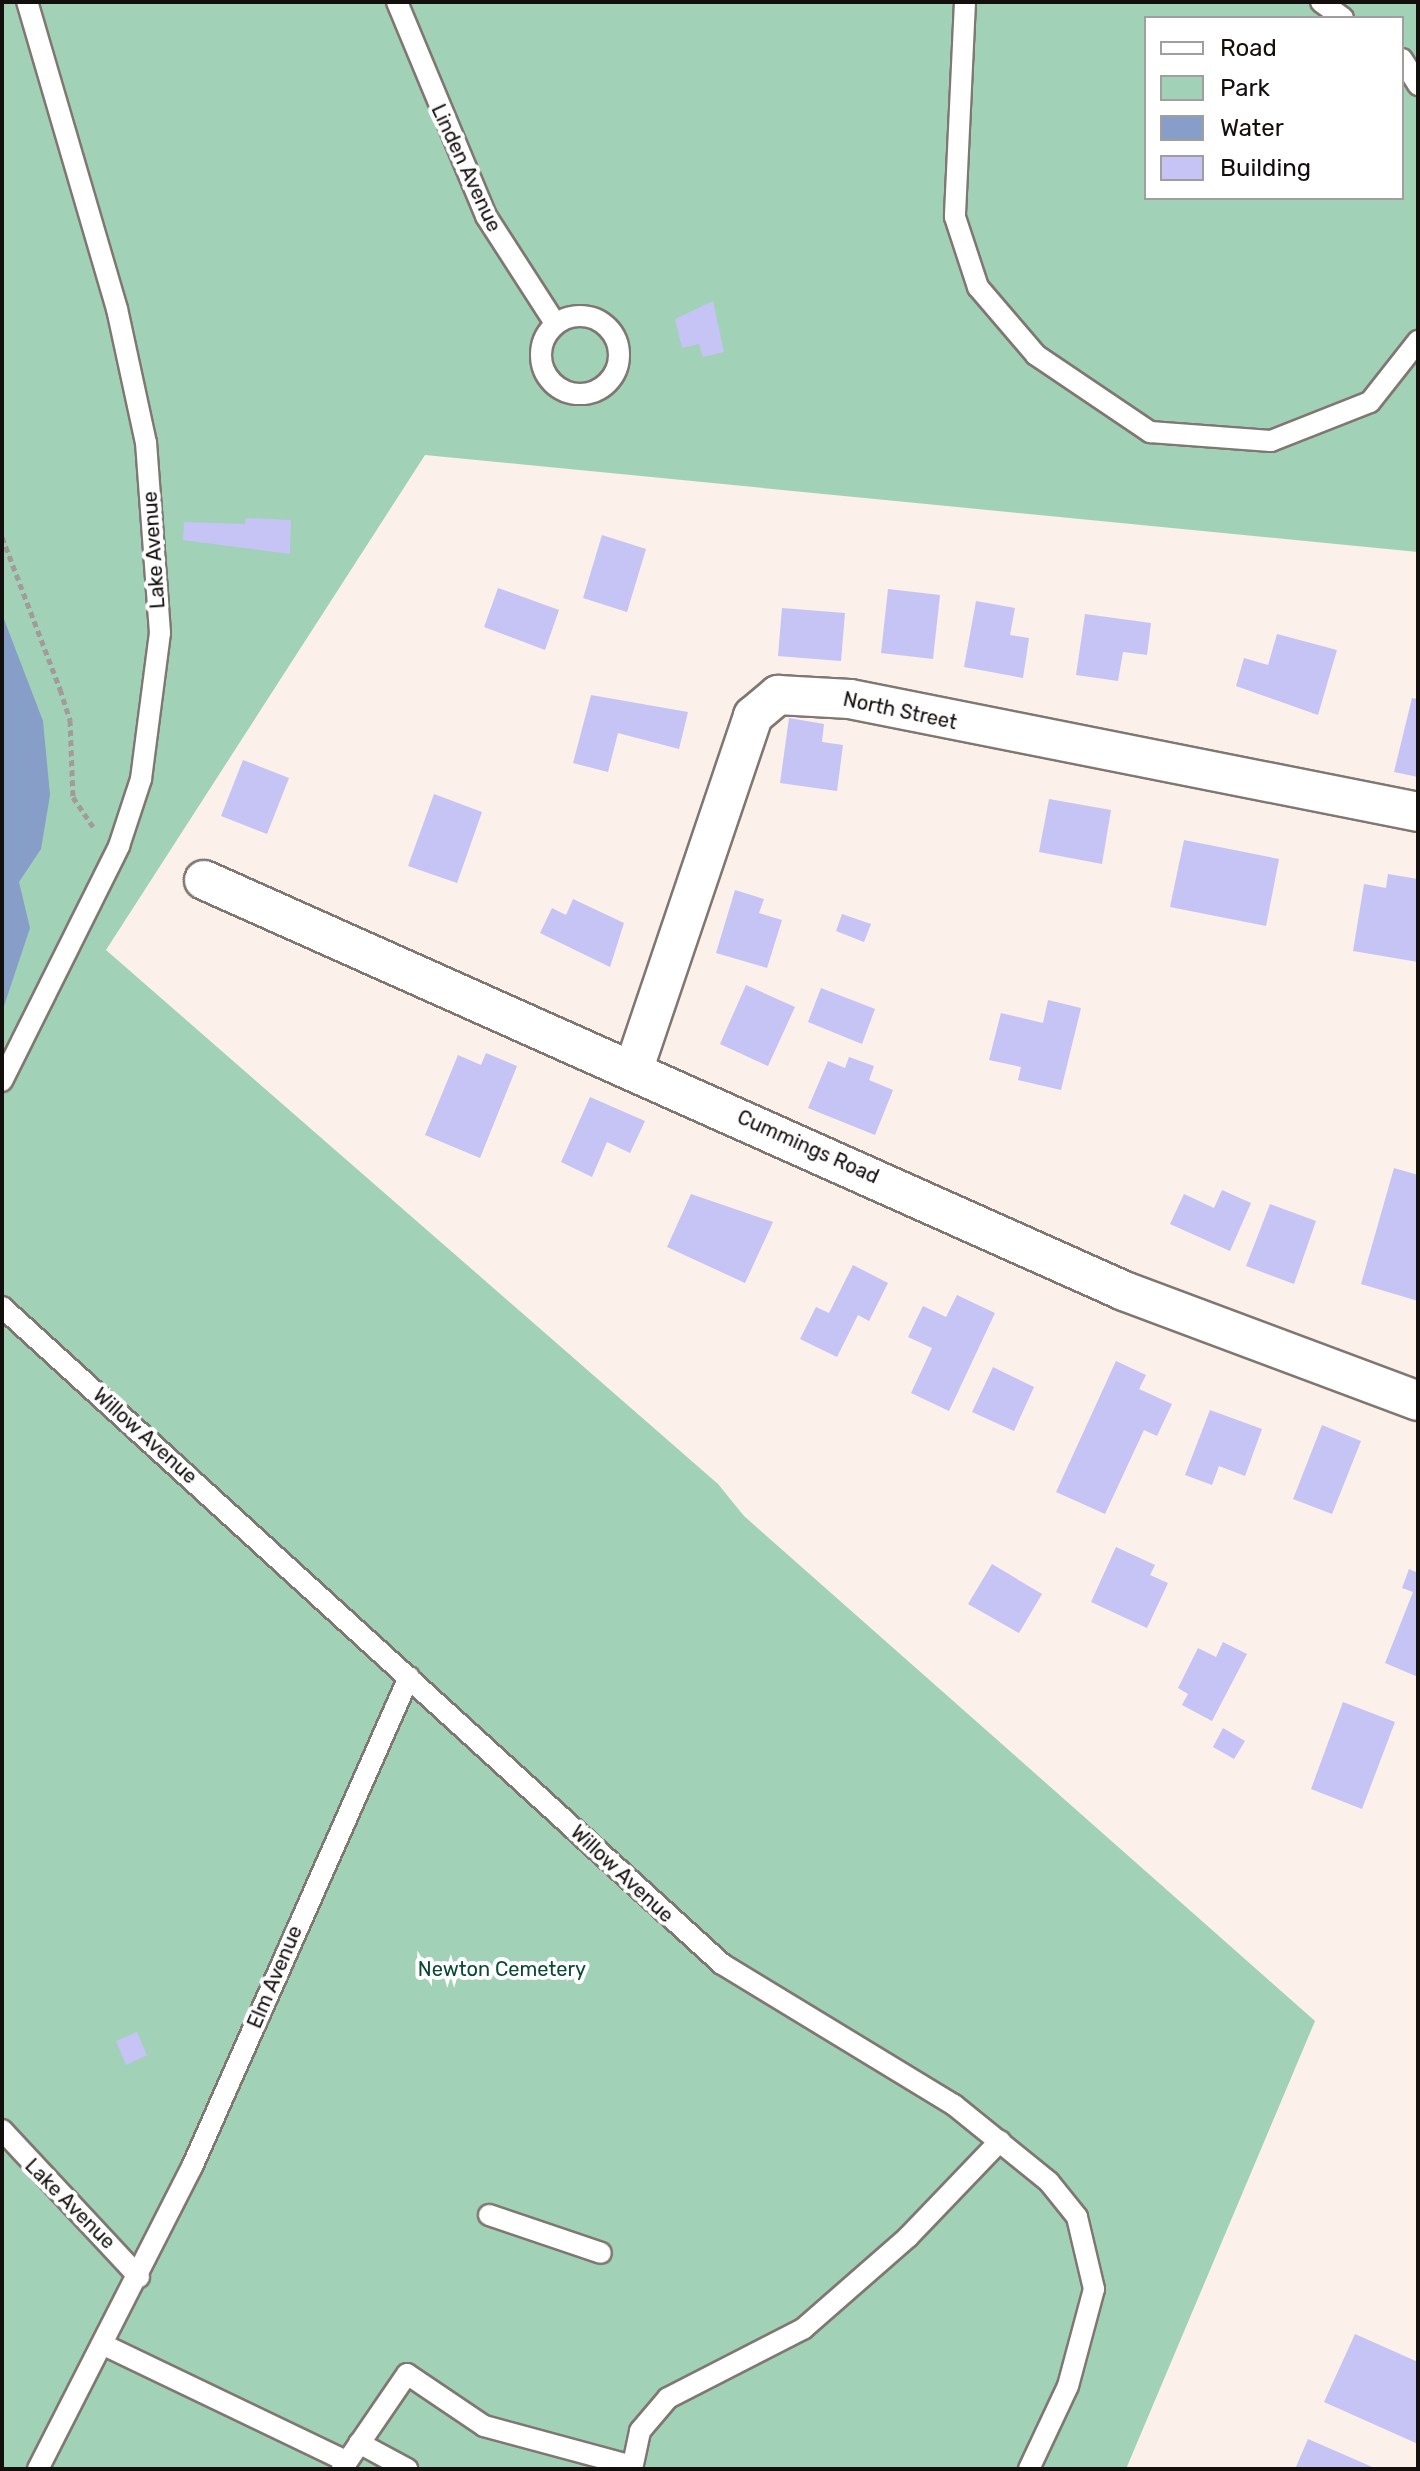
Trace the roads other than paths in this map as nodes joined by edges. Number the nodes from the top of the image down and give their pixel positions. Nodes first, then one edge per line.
1 (27, 2) edge
2 (397, 2) edge
3 (965, 2) edge
4 (1321, 2) edge
5 (1340, 16) edge
6 (1404, 62) edge
7 (1418, 85) edge
8 (555, 323) dead end
9 (1418, 341) edge
10 (1418, 812) edge
11 (204, 880) dead end
12 (634, 1068) junction
13 (2, 1081) edge
14 (2, 1307) edge
15 (1418, 1401) edge
16 (409, 1677) junction
17 (2, 2130) edge
18 (1000, 2141) junction
19 (8, 2147) edge
20 (489, 2215) dead end
21 (601, 2253) dead end
22 (139, 2277) junction
23 (106, 2346) junction
24 (359, 2443) junction
25 (344, 2465) edge
26 (632, 2468) edge
27 (38, 2469) edge
28 (407, 2469) edge
29 (1029, 2469) edge

1 - 13 lane, Lake Avenue
2 - 8 lane, Linden Avenue
3 - 9 lane
4 - 5 lane
6 - 7 lane
10 - 12 street, North Street
11 - 12 street, Cummings Road
12 - 15 street, Cummings Road
14 - 16 lane, Willow Avenue
16 - 18 lane, Willow Avenue
16 - 22 lane, Elm Avenue
17 - 19 lane, Lake Avenue
18 - 26 lane
18 - 29 lane, Willow Avenue
19 - 22 lane, Lake Avenue
20 - 21 lane
22 - 23 lane, Elm Avenue
23 - 25 lane
23 - 27 lane, Elm Avenue
24 - 25 lane
24 - 26 lane
24 - 28 lane

